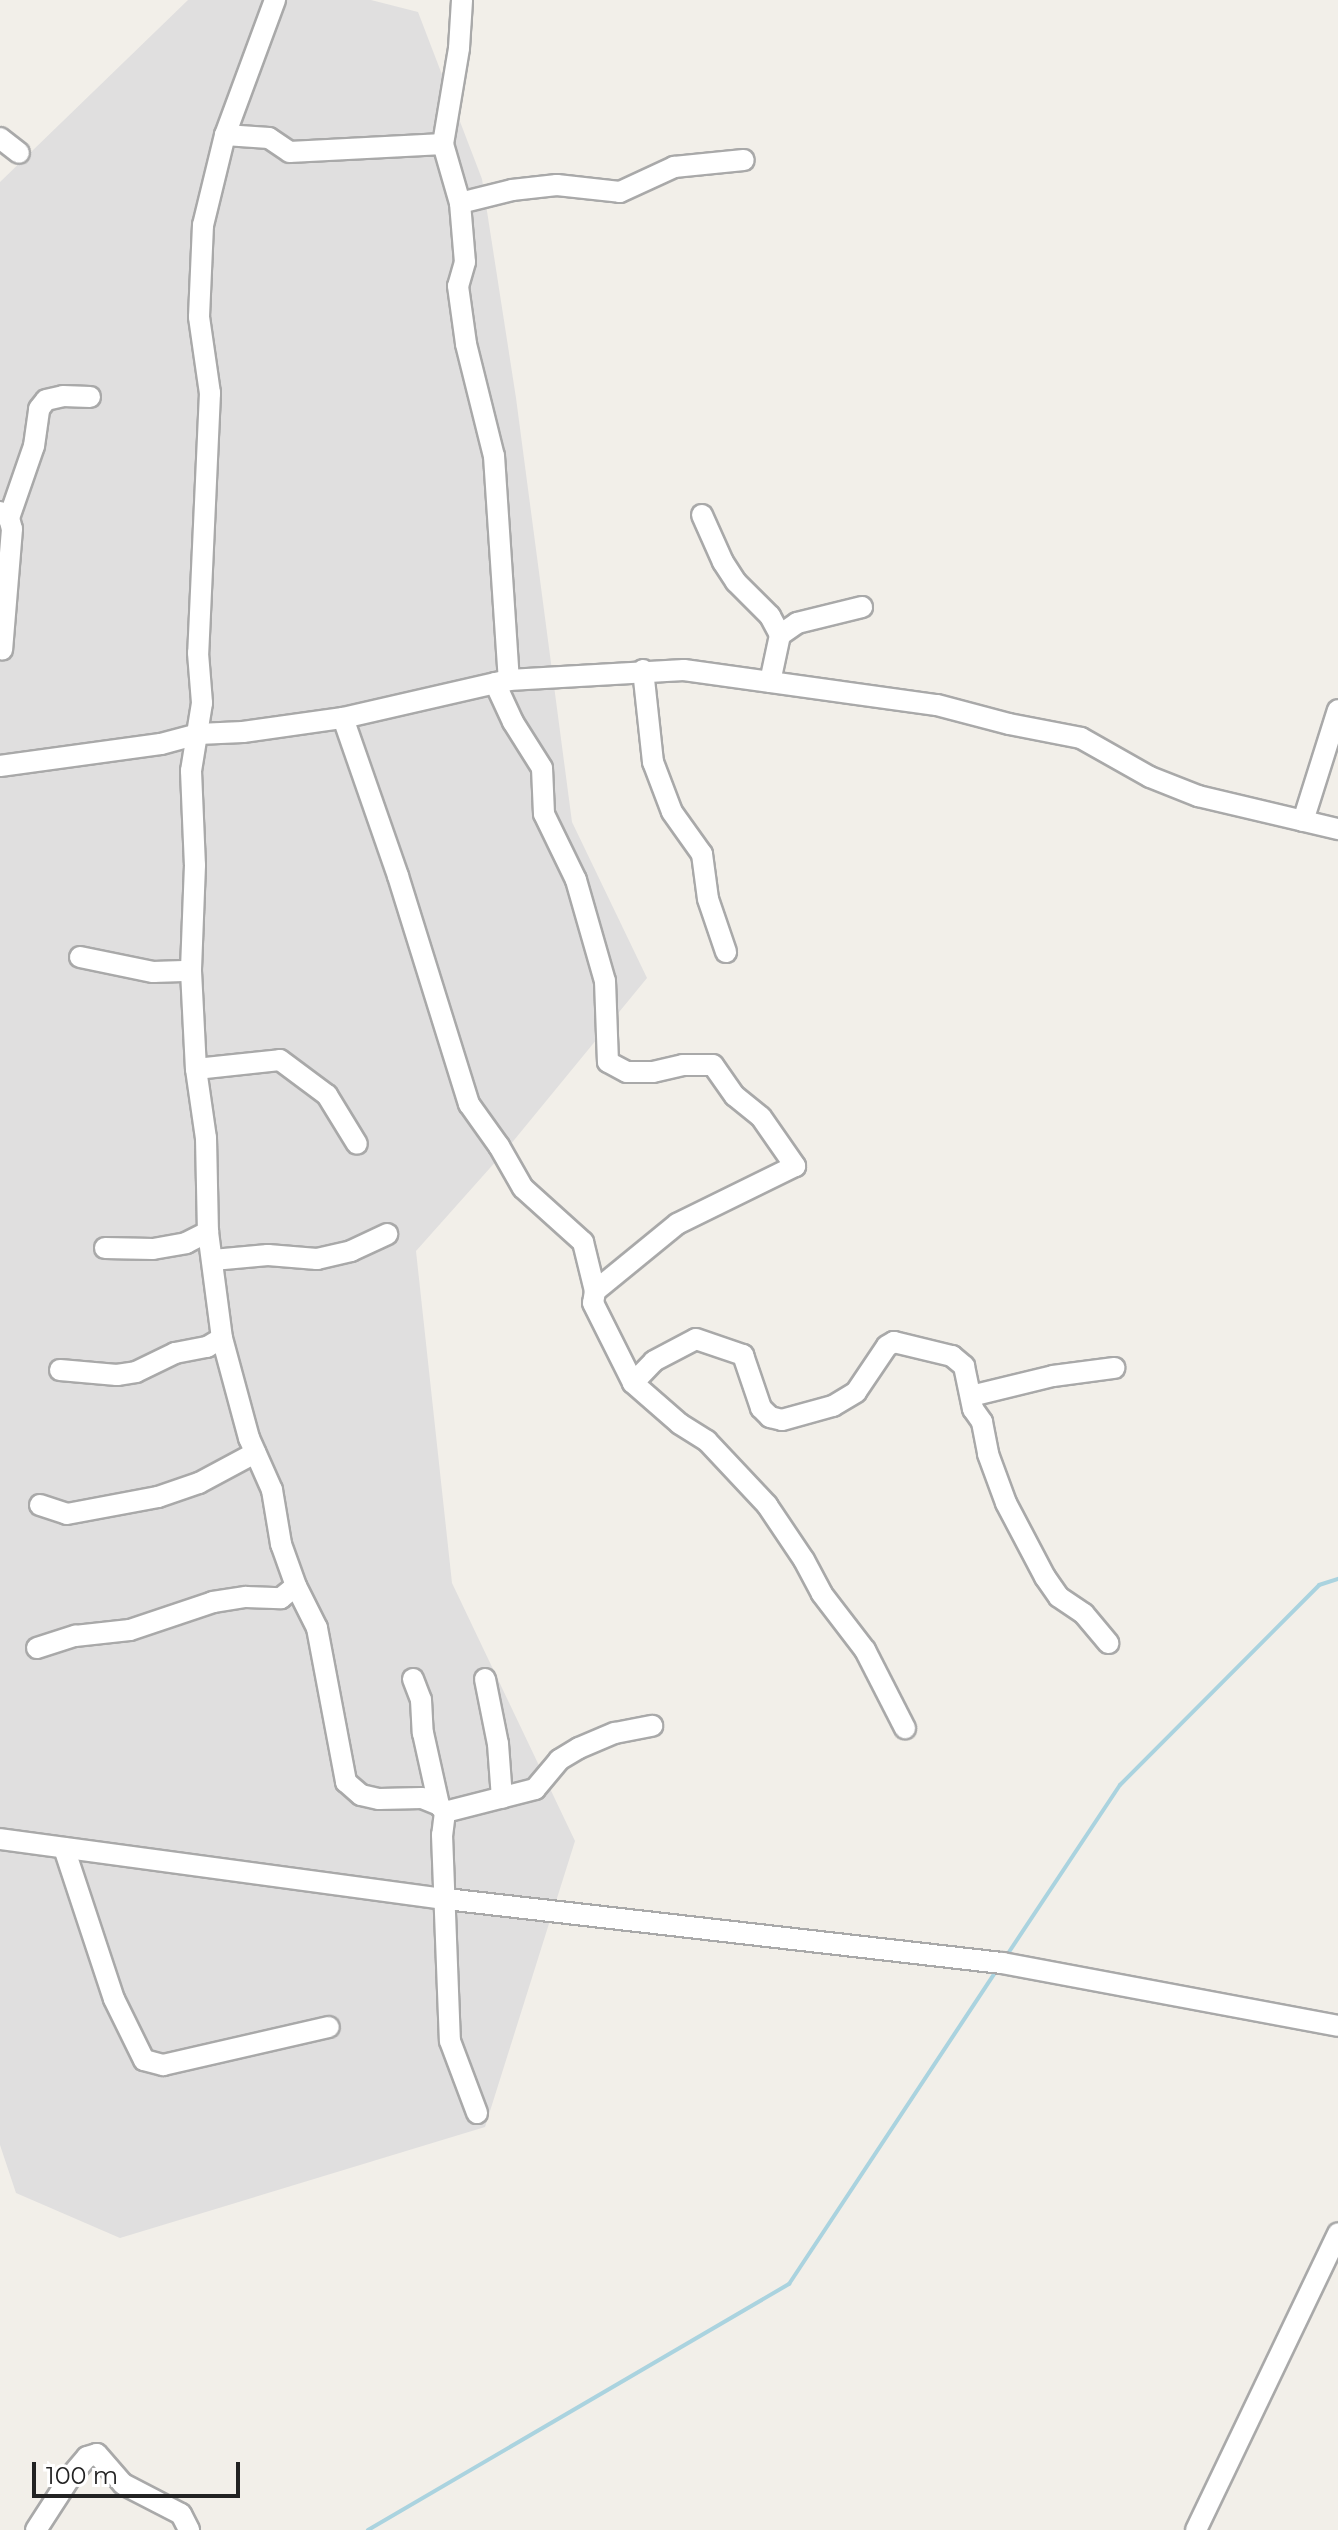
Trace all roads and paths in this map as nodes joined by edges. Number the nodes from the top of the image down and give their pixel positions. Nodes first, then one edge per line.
1 (275, 0) edge
2 (462, 0) edge
3 (225, 135) junction
4 (0, 138) edge
5 (443, 144) junction
6 (19, 153) dead end
7 (744, 160) dead end
8 (460, 203) junction
9 (90, 397) dead end
10 (4, 515) edge
11 (702, 515) dead end
12 (862, 607) dead end
13 (780, 635) junction
14 (2, 650) edge
15 (643, 670) junction
16 (502, 681) junction
17 (770, 682) junction
18 (1338, 710) edge
19 (343, 718) junction
20 (198, 734) junction
21 (0, 766) edge
22 (1303, 821) junction
23 (1338, 829) edge
24 (726, 952) dead end
25 (80, 957) dead end
26 (191, 971) junction
27 (196, 1069) junction
28 (357, 1144) dead end
29 (208, 1232) junction
30 (387, 1234) dead end
31 (105, 1248) dead end
32 (213, 1260) junction
33 (595, 1291) junction
34 (222, 1338) junction
35 (1114, 1368) dead end
36 (60, 1370) dead end
37 (633, 1383) junction
38 (971, 1396) junction
39 (255, 1453) junction
40 (40, 1505) dead end
41 (296, 1586) junction
42 (1108, 1643) dead end
43 (37, 1648) dead end
44 (413, 1679) dead end
45 (485, 1679) dead end
46 (652, 1726) dead end
47 (905, 1728) dead end
48 (502, 1798) junction
49 (442, 1808) junction
50 (0, 1839) edge
51 (64, 1848) junction
52 (446, 1899) junction
53 (1338, 2026) edge
54 (329, 2027) dead end
55 (477, 2113) dead end
56 (1338, 2233) edge
57 (36, 2530) edge
58 (189, 2530) edge
59 (1196, 2530) edge

1 - 3 street
2 - 5 street
3 - 5 street
3 - 20 street
4 - 6 street
5 - 8 street
7 - 8 street
8 - 16 street
9 - 10 street
10 - 14 street
11 - 13 street
12 - 13 street
13 - 17 street
15 - 16 street
15 - 17 street
15 - 24 street
16 - 19 street
16 - 33 street
17 - 22 street
18 - 22 street
19 - 20 street
19 - 33 street
20 - 21 street
20 - 26 street
22 - 23 street
25 - 26 street
26 - 27 street
27 - 28 street
27 - 29 street
29 - 31 street
29 - 32 street
30 - 32 street
32 - 34 street
33 - 37 street
34 - 36 street
34 - 39 street
35 - 38 street
37 - 38 street
37 - 47 street
38 - 42 street
39 - 40 street
39 - 41 street
41 - 43 street
41 - 49 street
44 - 49 street
45 - 48 street
46 - 48 street
48 - 49 street
49 - 52 street
50 - 51 street
51 - 52 street
51 - 54 street
52 - 53 street
52 - 55 street
56 - 59 street
57 - 58 street

